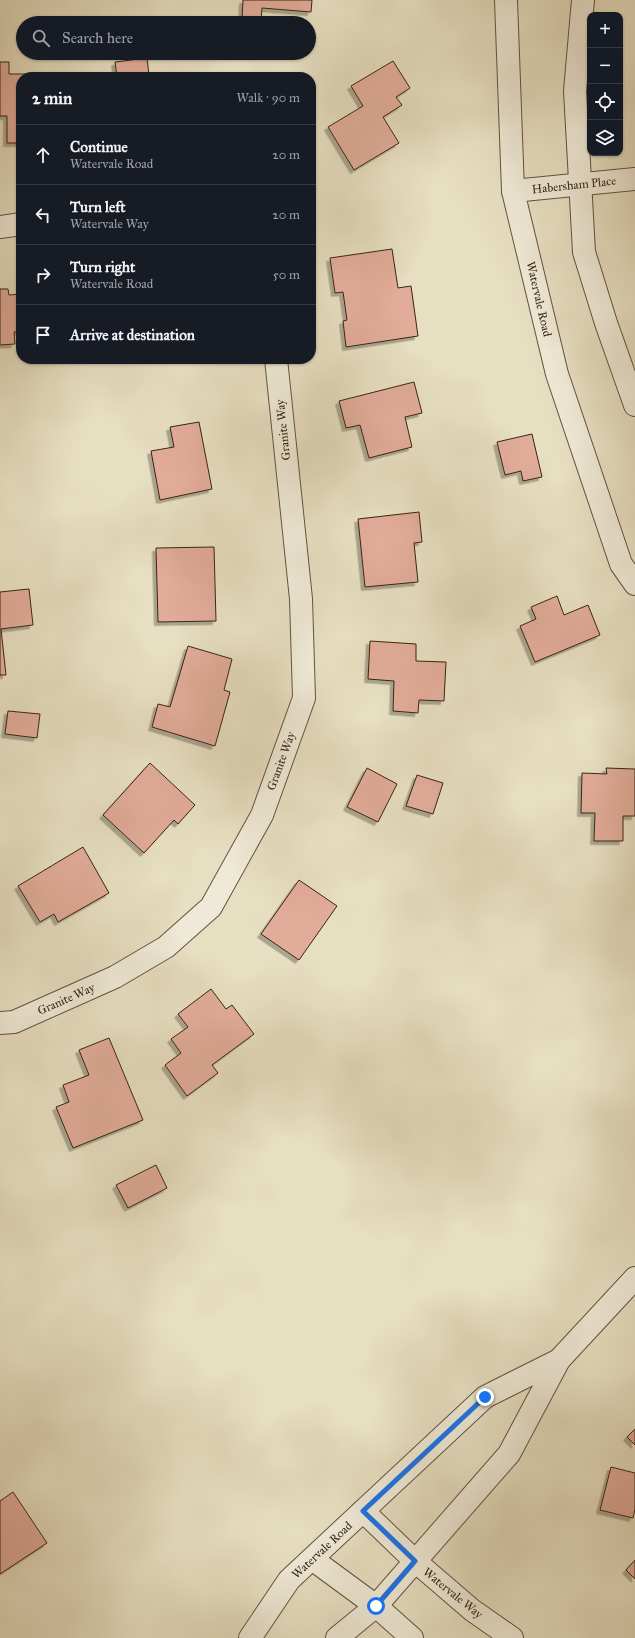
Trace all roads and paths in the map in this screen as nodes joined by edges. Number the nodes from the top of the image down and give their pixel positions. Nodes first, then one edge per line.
1 (506, 0) edge
2 (582, 0) edge
3 (635, 179) edge
4 (581, 185) junction
5 (513, 191) junction
6 (16, 225) edge
7 (0, 227) edge
8 (277, 364) edge
9 (635, 405) edge
10 (635, 584) edge
11 (0, 1023) edge
12 (635, 1278) edge
13 (559, 1360) junction
14 (363, 1511) junction
15 (312, 1559) junction
16 (415, 1561) junction
17 (376, 1606) junction
18 (250, 1638) edge
19 (337, 1638) edge
20 (412, 1638) edge
21 (512, 1638) edge

1 - 5 street, Watervale Road
2 - 4 street
3 - 4 street, Habersham Place
4 - 5 street, Habersham Place
4 - 9 street
5 - 10 street, Watervale Road
6 - 7 street
8 - 11 street, Granite Way
12 - 13 street, Watervale Road
13 - 14 street, Watervale Road
13 - 16 street, Watervale Road
14 - 15 street, Watervale Road
14 - 16 street, Watervale Way
15 - 17 street
15 - 18 street, Watervale Road
16 - 17 street, Watervale Road
16 - 21 street, Watervale Way
17 - 19 street, Watervale Road
17 - 20 street

